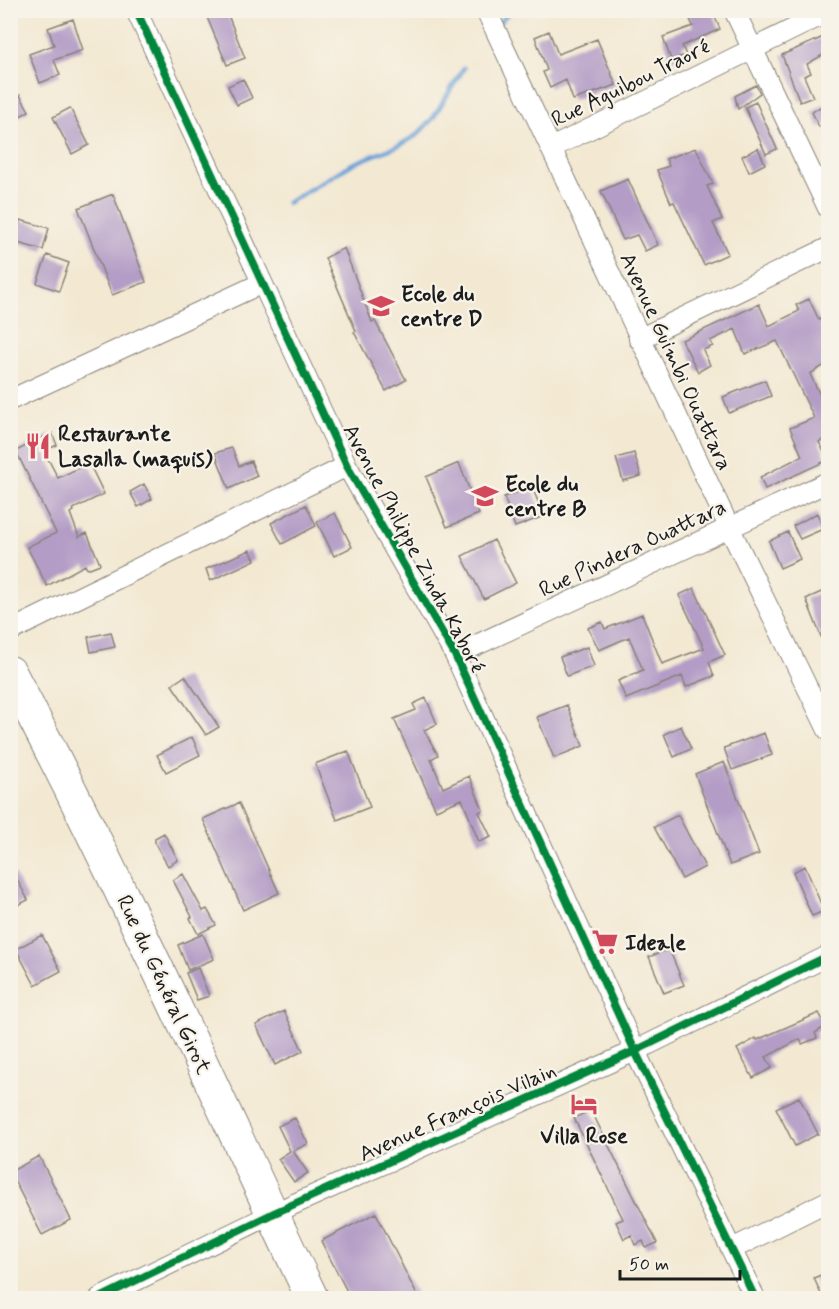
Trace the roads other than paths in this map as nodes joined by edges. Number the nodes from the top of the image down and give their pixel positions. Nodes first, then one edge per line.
1 (136, 10) edge
2 (486, 10) edge
3 (734, 10) edge
4 (828, 12) edge
5 (752, 49) junction
6 (550, 148) junction
7 (828, 208) edge
8 (828, 248) edge
9 (262, 283) junction
10 (639, 339) junction
11 (10, 400) edge
12 (347, 466) junction
13 (828, 482) edge
14 (730, 529) junction
15 (10, 631) edge
16 (455, 655) junction
17 (10, 672) edge
18 (827, 722) edge
19 (828, 956) edge
20 (635, 1051) junction
21 (828, 1201) edge
22 (272, 1214) junction
23 (732, 1249) junction
24 (100, 1299) edge
25 (312, 1299) edge
26 (755, 1299) edge

1 - 9 street, Avenue Philippe Zinda Kaboré
2 - 6 street, Avenue Guimbi Ouattara
3 - 5 street
4 - 5 street, Rue Aguibou Traoré
5 - 6 street, Rue Aguibou Traoré
5 - 7 street
6 - 10 street, Avenue Guimbi Ouattara
8 - 10 street
9 - 11 street
9 - 12 street, Avenue Philippe Zinda Kaboré
10 - 14 street, Avenue Guimbi Ouattara
12 - 15 street
12 - 16 street, Avenue Philippe Zinda Kaboré
13 - 14 street, Rue Pindera Ouattara
14 - 16 street, Rue Pindera Ouattara
14 - 18 street, Avenue Guimbi Ouattara
16 - 20 street, Avenue Philippe Zinda Kaboré
17 - 22 highway, Rue du Général Girot
19 - 20 street, Avenue François Vilain
20 - 22 street, Avenue François Vilain
20 - 23 street, Avenue Philippe Zinda Kaboré
21 - 23 street
22 - 24 street, Avenue François Vilain
22 - 25 highway, Rue du Général Girot
23 - 26 street, Avenue Philippe Zinda Kaboré

